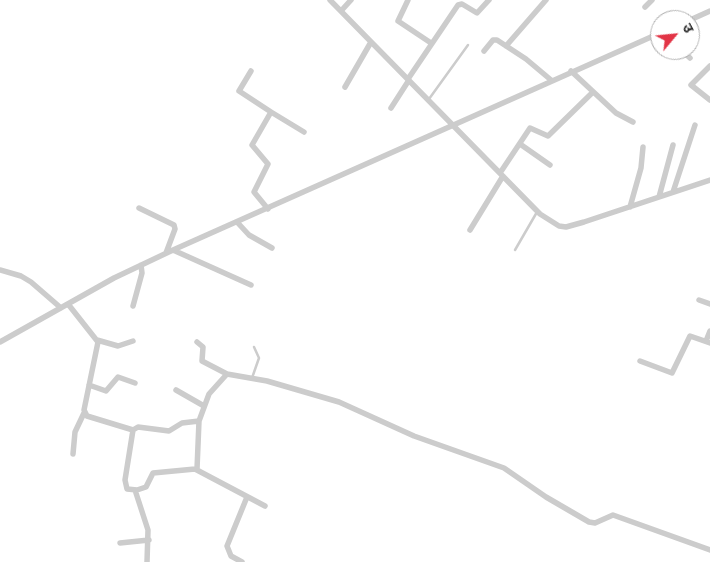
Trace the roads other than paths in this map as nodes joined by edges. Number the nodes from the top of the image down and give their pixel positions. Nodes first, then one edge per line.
1 (330, 0) edge
2 (351, 0) edge
3 (408, 0) edge
4 (489, 0) edge
5 (546, 0) edge
6 (652, 0) edge
7 (645, 7) dead end
8 (341, 11) junction
9 (650, 37) edge
10 (431, 43) junction
11 (370, 44) junction
12 (468, 45) dead end
13 (506, 46) junction
14 (484, 51) dead end
15 (710, 66) edge
16 (571, 71) junction
17 (251, 72) dead end
18 (551, 80) junction
19 (407, 82) junction
20 (345, 87) dead end
21 (593, 92) junction
22 (428, 100) junction
23 (710, 100) edge
24 (391, 108) dead end
25 (272, 112) junction
26 (633, 122) dead end
27 (453, 125) junction
28 (695, 125) dead end
29 (304, 132) dead end
30 (520, 144) junction
31 (673, 145) dead end
32 (643, 147) dead end
33 (550, 165) dead end
34 (501, 177) junction
35 (710, 180) edge
36 (674, 192) junction
37 (659, 197) junction
38 (630, 207) junction
39 (139, 208) dead end
40 (268, 209) junction
41 (536, 213) junction
42 (237, 222) junction
43 (470, 230) dead end
44 (272, 248) dead end
45 (173, 250) junction
46 (515, 250) dead end
47 (166, 253) junction
48 (141, 265) junction
49 (0, 270) edge
50 (251, 285) dead end
51 (699, 300) dead end
52 (68, 304) junction
53 (710, 304) edge
54 (133, 306) dead end
55 (61, 308) junction
56 (710, 331) edge
57 (97, 340) junction
58 (133, 341) dead end
59 (0, 342) edge
60 (197, 342) dead end
61 (708, 342) edge
62 (254, 347) dead end
63 (640, 361) dead end
64 (227, 374) junction
65 (252, 378) junction
66 (135, 383) dead end
67 (89, 385) junction
68 (176, 390) dead end
69 (204, 406) junction
70 (84, 413) junction
71 (199, 421) junction
72 (133, 430) junction
73 (73, 454) dead end
74 (197, 469) junction
75 (135, 490) junction
76 (247, 497) junction
77 (265, 506) dead end
78 (149, 540) junction
79 (120, 543) dead end
80 (710, 550) edge
81 (148, 562) edge
82 (242, 562) edge

1 - 8 street
2 - 8 street
3 - 10 street
4 - 10 street
5 - 13 street
6 - 7 street
8 - 11 street
9 - 16 street
10 - 19 street
11 - 19 street
11 - 20 street
12 - 22 lane
13 - 14 street
13 - 18 street
15 - 23 street
16 - 18 street
16 - 21 street
17 - 25 street
18 - 27 street
19 - 22 street
19 - 24 street
21 - 26 street
21 - 30 street
22 - 27 street
25 - 29 street
25 - 40 street
27 - 34 street
27 - 40 street
28 - 36 street
30 - 33 street
30 - 34 street
31 - 37 street
32 - 38 street
34 - 41 street
34 - 43 street
35 - 36 street
36 - 37 street
37 - 38 street
38 - 41 street
39 - 47 street
40 - 42 street
41 - 46 lane
42 - 44 street
42 - 45 street
45 - 47 street
45 - 50 street
47 - 48 street
48 - 52 street
48 - 54 street
49 - 55 street
51 - 53 street
52 - 55 street
52 - 57 street
55 - 59 street
56 - 61 street
57 - 58 street
57 - 67 street
60 - 64 street
61 - 63 street
62 - 65 lane
64 - 65 street
64 - 69 street
65 - 80 street
66 - 67 street
67 - 70 street
68 - 69 street
69 - 71 street
70 - 72 street
70 - 73 street
71 - 72 street
71 - 74 street
72 - 75 street
74 - 75 street
74 - 76 street
75 - 78 street
76 - 77 street
76 - 82 street
78 - 79 street
78 - 81 street

